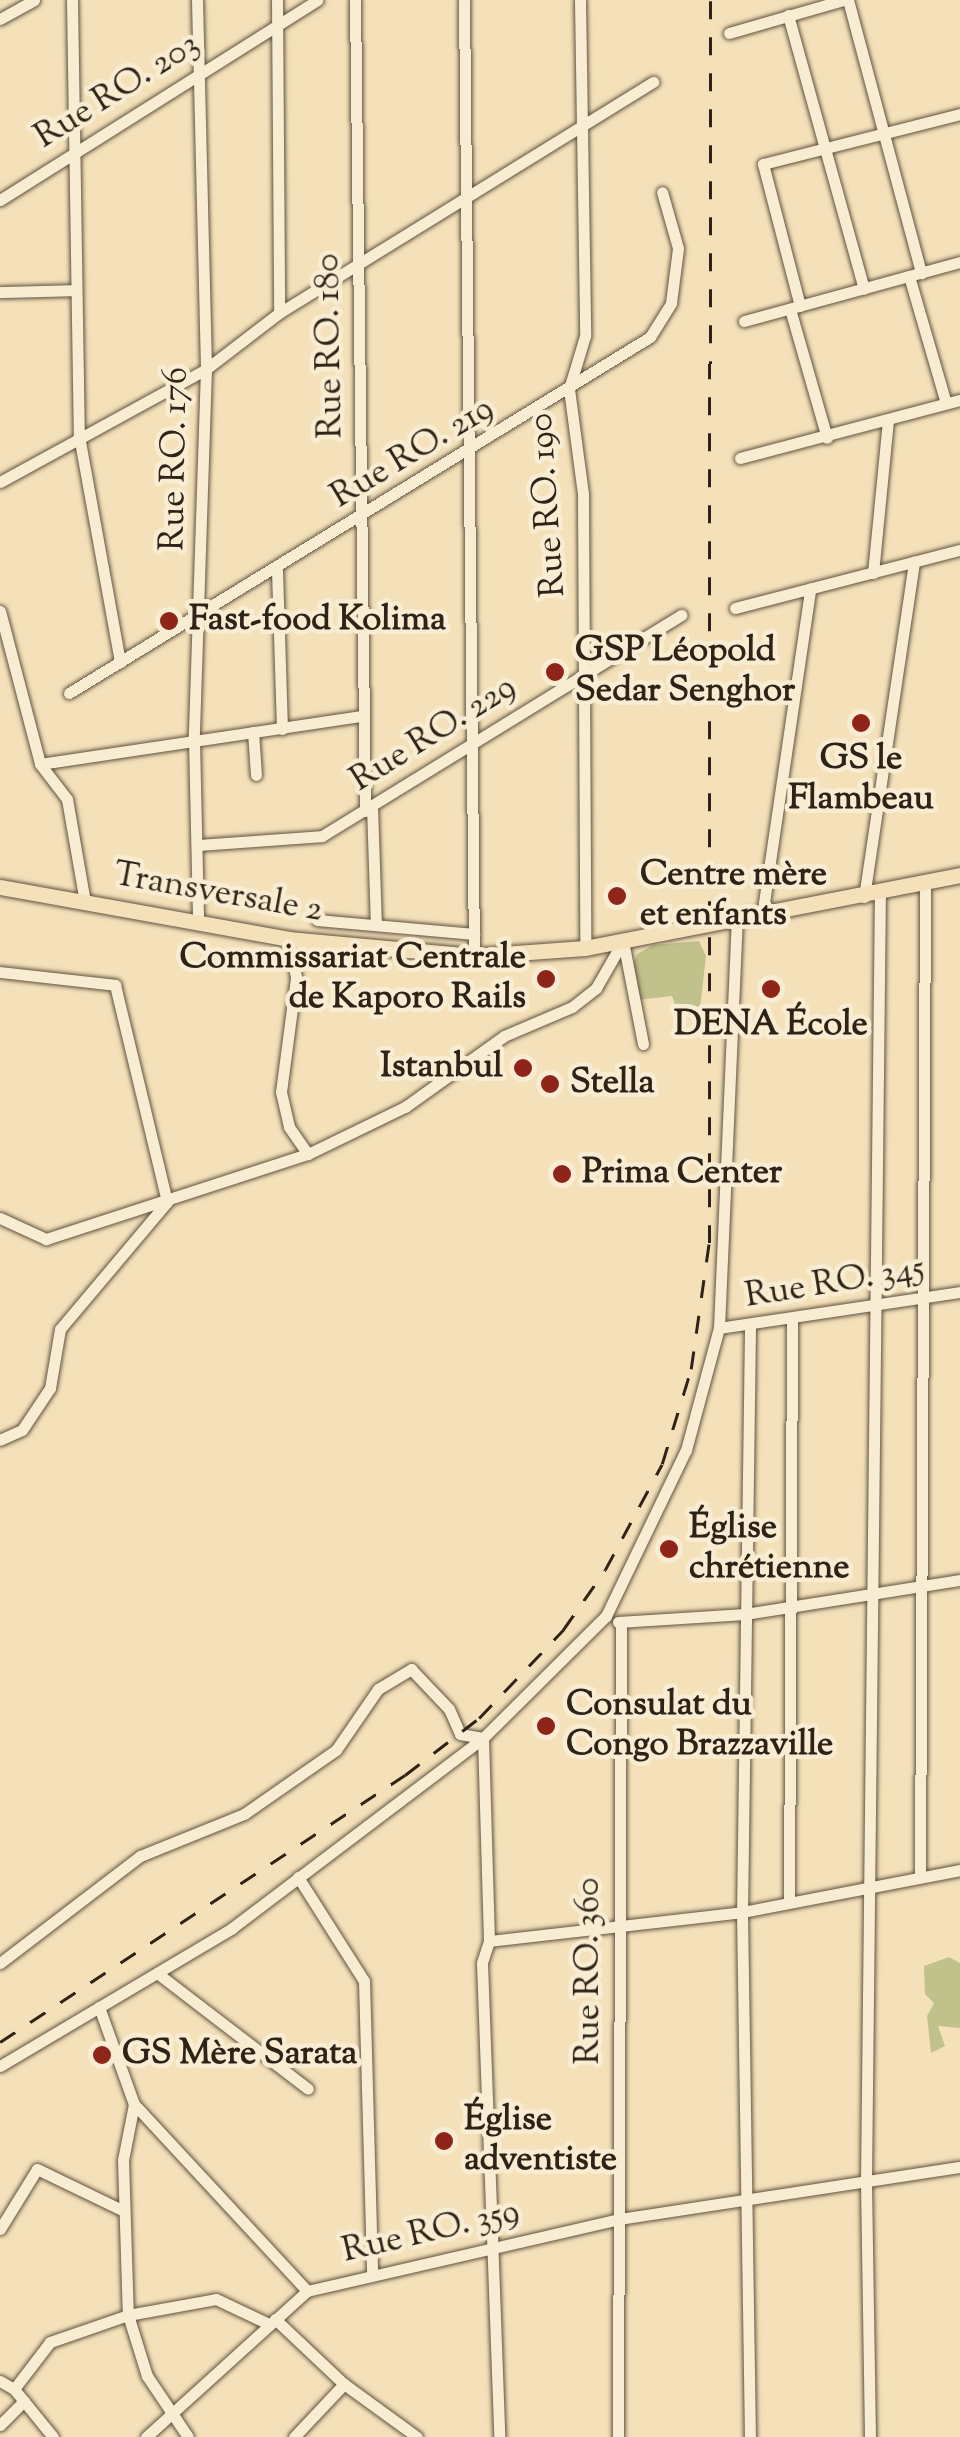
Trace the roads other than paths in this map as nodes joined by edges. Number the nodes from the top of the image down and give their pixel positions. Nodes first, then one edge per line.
1 (34, 0) edge
2 (72, 0) edge
3 (197, 0) edge
4 (277, 0) edge
5 (317, 0) edge
6 (354, 0) edge
7 (464, 0) edge
8 (580, 0) edge
9 (846, 0) edge
10 (788, 15) junction
11 (0, 19) edge
12 (276, 26) junction
13 (729, 33) dead end
14 (197, 75) junction
15 (652, 82) dead end
16 (960, 114) edge
17 (582, 128) junction
18 (881, 134) junction
19 (825, 148) junction
20 (73, 153) junction
21 (662, 192) dead end
22 (0, 200) edge
23 (466, 200) junction
24 (960, 262) edge
25 (358, 266) junction
26 (915, 275) junction
27 (864, 288) junction
28 (75, 290) junction
29 (0, 292) edge
30 (795, 307) junction
31 (280, 314) junction
32 (744, 321) dead end
33 (206, 369) junction
34 (569, 390) junction
35 (960, 400) edge
36 (946, 403) junction
37 (888, 420) junction
38 (80, 436) junction
39 (827, 438) junction
40 (474, 450) junction
41 (740, 458) dead end
42 (0, 482) edge
43 (361, 518) junction
44 (960, 550) edge
45 (914, 562) junction
46 (276, 570) junction
47 (873, 573) junction
48 (810, 589) junction
49 (735, 608) dead end
50 (0, 611) edge
51 (681, 615) dead end
52 (198, 616) junction
53 (120, 662) junction
54 (584, 675) junction
55 (70, 693) dead end
56 (363, 716) junction
57 (282, 728) junction
58 (253, 732) junction
59 (194, 740) junction
60 (472, 746) junction
61 (40, 764) junction
62 (256, 775) dead end
63 (369, 808) junction
64 (197, 845) junction
65 (960, 875) edge
66 (925, 885) junction
67 (0, 886) edge
68 (872, 895) junction
69 (85, 902) junction
70 (762, 917) junction
71 (198, 920) junction
72 (317, 920) dead end
73 (737, 921) junction
74 (376, 924) junction
75 (474, 934) junction
76 (288, 939) junction
77 (623, 941) junction
78 (585, 948) junction
79 (474, 956) junction
80 (0, 972) edge
81 (643, 1044) dead end
82 (308, 1154) junction
83 (167, 1202) junction
84 (0, 1218) edge
85 (960, 1292) edge
86 (922, 1298) junction
87 (875, 1306) junction
88 (792, 1322) junction
89 (719, 1328) junction
90 (750, 1328) junction
91 (0, 1440) edge
92 (960, 1580) edge
93 (917, 1588) junction
94 (874, 1595) junction
95 (789, 1608) junction
96 (745, 1614) junction
97 (606, 1616) junction
98 (621, 1624) junction
99 (483, 1738) junction
100 (960, 1870) edge
101 (920, 1876) junction
102 (298, 1877) junction
103 (871, 1885) junction
104 (789, 1902) junction
105 (742, 1912) junction
106 (617, 1930) junction
107 (490, 1941) junction
108 (0, 1962) edge
109 (157, 1973) junction
110 (99, 2008) junction
111 (4, 2064) edge
112 (0, 2079) edge
113 (308, 2089) dead end
114 (134, 2104) junction
115 (960, 2166) edge
116 (866, 2182) junction
117 (744, 2202) junction
118 (122, 2210) junction
119 (619, 2218) junction
120 (0, 2229) edge
121 (496, 2246) junction
122 (372, 2276) junction
123 (306, 2291) junction
124 (128, 2316) junction
125 (272, 2321) junction
126 (0, 2381) edge
127 (344, 2384) junction
128 (14, 2389) junction
129 (24, 2401) junction
130 (170, 2416) junction
131 (0, 2425) edge
132 (53, 2437) edge
133 (146, 2437) edge
134 (188, 2437) edge
135 (294, 2437) edge
136 (417, 2437) edge
137 (499, 2437) edge
138 (618, 2437) edge
139 (750, 2437) edge
140 (870, 2437) edge

1 - 11 street
2 - 20 street
3 - 14 street, Rue RO. 176
4 - 12 street
5 - 12 street, Rue RO. 203
6 - 25 street, Rue RO. 180
7 - 23 street
8 - 17 street, Rue RO. 190
9 - 10 street
9 - 18 street
10 - 13 street
10 - 19 street
12 - 14 street, Rue RO. 203
12 - 31 street
14 - 20 street, Rue RO. 203
14 - 33 street, Rue RO. 176
15 - 17 street
16 - 18 street
17 - 23 street
17 - 34 street, Rue RO. 190
18 - 19 street
18 - 26 street
19 - 27 street
19 - 30 street
20 - 22 street, Rue RO. 203
20 - 28 street
21 - 34 street, Rue RO. 219
23 - 25 street
23 - 40 street
24 - 26 street
25 - 31 street
25 - 43 street, Rue RO. 180
26 - 27 street
26 - 36 street
27 - 30 street
28 - 29 street
28 - 38 street
30 - 32 street
30 - 39 street
31 - 33 street
33 - 38 street
33 - 52 street, Rue RO. 176
34 - 40 street, Rue RO. 219
34 - 54 street, Rue RO. 190
35 - 36 street
36 - 37 street
37 - 39 street
37 - 47 street
38 - 42 street
38 - 53 street
39 - 41 street
40 - 43 street, Rue RO. 219
40 - 60 street
43 - 46 street, Rue RO. 219
43 - 56 street, Rue RO. 180
44 - 45 street
45 - 47 street
45 - 68 street
46 - 52 street, Rue RO. 219
46 - 57 street
47 - 48 street
48 - 49 street
48 - 70 street
50 - 61 street
51 - 54 street, Rue RO. 229
52 - 53 street, Rue RO. 219
52 - 59 street, Rue RO. 176
53 - 55 street, Rue RO. 219
54 - 60 street, Rue RO. 229
54 - 78 street, Rue RO. 190
56 - 57 street
56 - 63 street, Rue RO. 180
57 - 58 street
58 - 59 street
58 - 62 street
59 - 61 street
59 - 64 street, Rue RO. 176
60 - 63 street, Rue RO. 229
60 - 75 street
61 - 69 street
63 - 64 street, Rue RO. 229
63 - 74 street, Rue RO. 180
64 - 71 street, Rue RO. 176
65 - 66 main road, Transversale 2
66 - 68 main road, Transversale 2
66 - 86 street
67 - 69 main road, Transversale 2
68 - 70 main road, Transversale 2
68 - 87 street
69 - 71 main road, Transversale 2
70 - 73 main road, Transversale 2
71 - 76 main road, Transversale 2
72 - 74 street
73 - 77 main road, Transversale 2
73 - 89 street
74 - 75 street
75 - 79 street
76 - 79 main road, Transversale 2
76 - 82 street
77 - 78 main road, Transversale 2
77 - 81 street
77 - 82 street
78 - 79 main road, Transversale 2
80 - 83 street
82 - 83 street
83 - 84 street
83 - 91 street
85 - 86 street, Rue RO. 345
86 - 87 street, Rue RO. 345
86 - 93 street
87 - 88 street, Rue RO. 345
87 - 94 street
88 - 90 street, Rue RO. 345
88 - 95 street
89 - 90 street, Rue RO. 345
89 - 97 street
90 - 96 street
92 - 93 street
93 - 94 street
93 - 101 street
94 - 95 street
94 - 103 street
95 - 96 street
95 - 104 street
96 - 98 street
96 - 105 street
97 - 98 street
97 - 99 street
98 - 106 street, Rue RO. 360
99 - 102 street
99 - 107 street
99 - 108 street
100 - 101 street
101 - 103 street
102 - 109 street
102 - 122 street
103 - 104 street
103 - 116 street
104 - 105 street
105 - 106 street
105 - 117 street
106 - 107 street
106 - 119 street, Rue RO. 360
107 - 121 street
109 - 110 street
109 - 113 street
110 - 111 street
110 - 114 street
111 - 112 street
114 - 118 street
114 - 123 street
115 - 116 street, Rue RO. 359
116 - 117 street, Rue RO. 359
116 - 140 street
117 - 119 street, Rue RO. 359
117 - 139 street
118 - 120 street
118 - 124 street
119 - 121 street, Rue RO. 359
119 - 138 street, Rue RO. 360
121 - 122 street, Rue RO. 359
121 - 137 street
122 - 123 street, Rue RO. 359
123 - 125 street, Rue RO. 359
124 - 125 street
124 - 128 street
124 - 130 street
125 - 127 street
125 - 130 street, Rue RO. 359
126 - 128 street
127 - 135 street
127 - 136 street
128 - 129 street
129 - 131 street
129 - 132 street
130 - 133 street, Rue RO. 359
130 - 134 street

